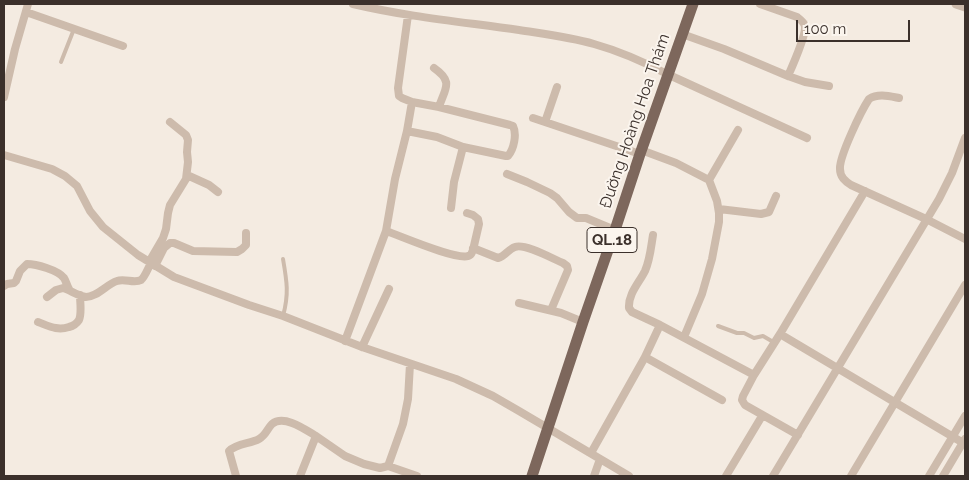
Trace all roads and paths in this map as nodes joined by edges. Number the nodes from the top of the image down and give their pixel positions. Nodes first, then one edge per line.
1 (28, 4) edge
2 (358, 4) edge
3 (693, 4) edge
4 (760, 4) edge
5 (956, 4) edge
6 (965, 7) edge
7 (26, 12) junction
8 (408, 15) junction
9 (74, 28) junction
10 (682, 34) junction
11 (124, 46) dead end
12 (4, 56) edge
13 (12, 58) junction
14 (61, 62) dead end
15 (434, 68) dead end
16 (667, 74) junction
17 (788, 76) junction
18 (829, 86) dead end
19 (557, 87) dead end
20 (4, 97) edge
21 (899, 98) dead end
22 (412, 102) junction
23 (439, 107) junction
24 (533, 118) dead end
25 (170, 122) dead end
26 (545, 122) junction
27 (738, 130) dead end
28 (407, 131) junction
29 (808, 138) dead end
30 (965, 138) edge
31 (463, 147) junction
32 (640, 152) junction
33 (4, 155) edge
34 (507, 174) dead end
35 (187, 175) junction
36 (710, 180) junction
37 (865, 191) junction
38 (218, 192) dead end
39 (776, 196) dead end
40 (451, 208) dead end
41 (719, 209) junction
42 (467, 213) dead end
43 (926, 219) junction
44 (386, 230) junction
45 (615, 230) junction
46 (246, 233) dead end
47 (653, 235) dead end
48 (965, 239) edge
49 (474, 248) junction
50 (283, 259) dead end
51 (152, 264) junction
52 (965, 285) edge
53 (4, 286) edge
54 (389, 289) dead end
55 (68, 290) junction
56 (80, 295) junction
57 (47, 297) dead end
58 (519, 303) dead end
59 (551, 310) junction
60 (283, 316) junction
61 (38, 322) dead end
62 (583, 322) junction
63 (660, 325) junction
64 (718, 326) dead end
65 (780, 334) junction
66 (684, 337) junction
67 (345, 341) junction
68 (774, 343) junction
69 (362, 347) junction
70 (646, 357) junction
71 (410, 364) junction
72 (838, 368) junction
73 (754, 375) junction
74 (722, 400) dead end
75 (895, 403) junction
76 (762, 416) junction
77 (965, 416) edge
78 (548, 428) junction
79 (798, 434) junction
80 (316, 436) junction
81 (953, 437) junction
82 (964, 442) edge
83 (591, 453) junction
84 (600, 459) junction
85 (388, 466) junction
86 (236, 476) edge
87 (300, 476) edge
88 (417, 476) edge
89 (532, 476) edge
90 (594, 476) edge
91 (629, 476) edge
92 (726, 476) edge
93 (773, 476) edge
94 (851, 476) edge
95 (929, 476) edge
96 (943, 476) edge

1 - 7 street
2 - 8 street
3 - 10 main road, Đường Hoàng Hoa Thám / QL.18
4 - 17 street
5 - 6 street
7 - 9 street
7 - 13 street
8 - 16 street
8 - 22 street
9 - 11 street
9 - 14 lane
10 - 16 main road, Đường Hoàng Hoa Thám / QL.18
10 - 17 street
12 - 13 street
13 - 20 street
15 - 23 street
16 - 29 street
16 - 32 main road, Đường Hoàng Hoa Thám / QL.18
17 - 18 street
19 - 26 street
21 - 37 street
22 - 23 street
22 - 28 street
23 - 31 street
24 - 26 street
25 - 35 street
26 - 32 street
27 - 36 street
28 - 31 street
28 - 44 street
30 - 43 street
31 - 40 street
32 - 36 street
32 - 45 main road, Đường Hoàng Hoa Thám / QL.18
33 - 51 street
34 - 45 street
35 - 38 street
35 - 51 street
36 - 41 street
37 - 43 street
37 - 65 street
39 - 41 street
41 - 66 street
42 - 49 street
43 - 48 street
43 - 72 street
44 - 49 street
44 - 67 street
45 - 62 main road, Đường Hoàng Hoa Thám / QL.18
46 - 51 street
47 - 63 street
49 - 59 street
50 - 60 lane
51 - 56 street
51 - 60 street
52 - 75 street
53 - 55 street
54 - 69 street
55 - 56 street
55 - 57 street
56 - 61 street
58 - 59 street
59 - 62 street
60 - 67 street
62 - 78 main road, Đường Hoàng Hoa Thám / QL.18
63 - 66 street
63 - 70 street
64 - 68 lane
65 - 68 street
65 - 72 street
66 - 73 street
67 - 69 street
68 - 73 street
69 - 71 street
70 - 74 street
70 - 83 street
71 - 78 street
71 - 85 street
72 - 75 street
72 - 79 street
73 - 76 street
75 - 81 street
75 - 94 street
76 - 79 street
76 - 92 street
77 - 81 street
78 - 83 street
78 - 89 main road, Đường Hoàng Hoa Thám / QL.18
79 - 93 street
80 - 85 street
80 - 86 street
80 - 87 street
81 - 82 street
81 - 95 street
82 - 96 street
83 - 84 street
84 - 90 street
84 - 91 street
85 - 88 street

